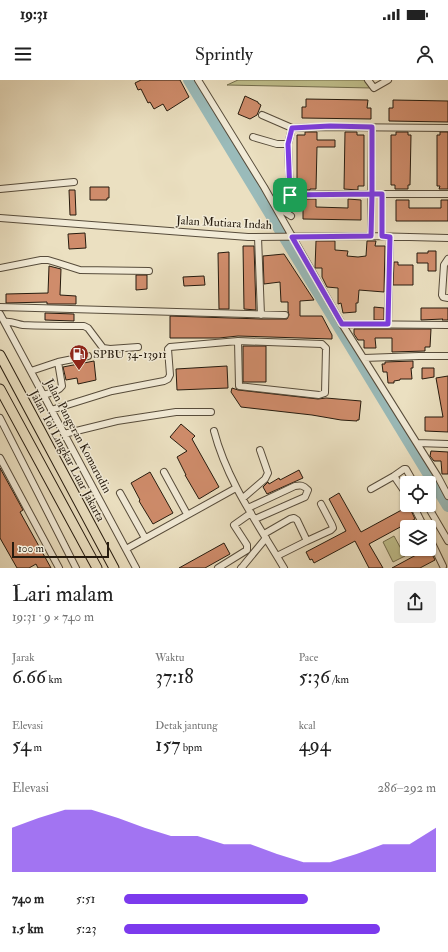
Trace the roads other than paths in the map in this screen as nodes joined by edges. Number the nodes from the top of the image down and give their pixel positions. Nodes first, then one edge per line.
1 (198, 80) edge
2 (368, 80) edge
3 (388, 80) edge
4 (262, 115) dead end
5 (372, 127) junction
6 (292, 128) junction
7 (448, 128) edge
8 (253, 137) dead end
9 (288, 144) junction
10 (74, 182) dead end
11 (0, 189) edge
12 (372, 194) junction
13 (382, 194) junction
14 (448, 194) edge
15 (290, 195) junction
16 (291, 216) dead end
17 (0, 218) edge
18 (371, 236) junction
19 (382, 236) junction
20 (258, 237) junction
21 (290, 237) junction
22 (390, 237) junction
23 (448, 238) edge
24 (448, 259) edge
25 (0, 268) edge
26 (149, 271) dead end
27 (448, 298) edge
28 (0, 307) edge
29 (0, 314) edge
30 (261, 315) junction
31 (285, 315) dead end
32 (5, 322) junction
33 (342, 324) junction
34 (388, 324) junction
35 (448, 325) edge
36 (238, 340) junction
37 (138, 347) dead end
38 (0, 355) edge
39 (88, 356) dead end
40 (448, 356) edge
41 (364, 358) junction
42 (58, 362) junction
43 (31, 371) junction
44 (0, 389) edge
45 (43, 395) junction
46 (51, 410) junction
47 (211, 412) dead end
48 (0, 418) edge
49 (214, 431) dead end
50 (64, 434) junction
51 (417, 443) junction
52 (448, 444) edge
53 (260, 450) dead end
54 (0, 459) edge
55 (164, 472) dead end
56 (394, 476) junction
57 (410, 476) edge
58 (400, 484) edge
59 (236, 488) junction
60 (371, 489) dead end
61 (120, 493) dead end
62 (448, 496) edge
63 (243, 498) junction
64 (321, 504) dead end
65 (250, 510) junction
66 (431, 512) edge
67 (187, 514) junction
68 (255, 519) junction
69 (265, 536) junction
70 (145, 538) junction
71 (307, 541) junction
72 (448, 541) edge
73 (126, 549) junction
74 (436, 551) edge
75 (277, 556) junction
76 (444, 566) edge
77 (58, 568) edge
78 (76, 568) edge
79 (97, 568) edge
80 (114, 568) edge
81 (136, 568) edge
82 (218, 568) edge
83 (243, 568) edge
84 (284, 568) edge

1 - 21 street
2 - 3 street
4 - 6 street
5 - 6 street
5 - 7 street
5 - 12 street
6 - 9 street
8 - 9 street
9 - 15 street
10 - 11 street
12 - 13 street
12 - 15 street
12 - 18 street
13 - 14 street
13 - 19 street
15 - 16 street
17 - 20 street, Jalan Mutiara Indah
18 - 19 street, Jalan Mutiara Indah
18 - 21 street, Jalan Mutiara Indah
19 - 22 street, Jalan Mutiara Indah
20 - 21 street, Jalan Mutiara Indah
20 - 30 street
21 - 33 street
22 - 23 street, Jalan Mutiara Indah
22 - 34 street
24 - 27 street
25 - 26 street
28 - 30 street
29 - 32 street, Jalan Pangeran Komarudin
30 - 31 street
32 - 37 street
32 - 43 street, Jalan Pangeran Komarudin
33 - 34 street
33 - 41 street
34 - 35 street
36 - 36 street
36 - 46 street
38 - 80 highway, Jalan Tol Lingkar Luar Jakarta
39 - 42 street
40 - 41 street
41 - 51 street
42 - 43 street
42 - 45 street
43 - 45 street, Jalan Pangeran Komarudin
44 - 79 highway
45 - 46 street, Jalan Pangeran Komarudin
46 - 50 street, Jalan Pangeran Komarudin
47 - 50 street
48 - 78 street
49 - 59 street
50 - 73 street, Jalan Pangeran Komarudin
51 - 52 street
51 - 62 street
53 - 63 street
54 - 77 street
55 - 67 street
56 - 57 street
56 - 58 street
56 - 60 street
59 - 63 street
59 - 67 street
61 - 70 street
63 - 65 street
64 - 71 street
65 - 68 street
65 - 68 street
65 - 82 street
66 - 72 street
67 - 70 street
68 - 69 street
69 - 71 street
69 - 75 street
69 - 83 street
70 - 73 street
71 - 75 street
73 - 81 street, Jalan Pangeran Komarudin
74 - 76 street
75 - 84 street

